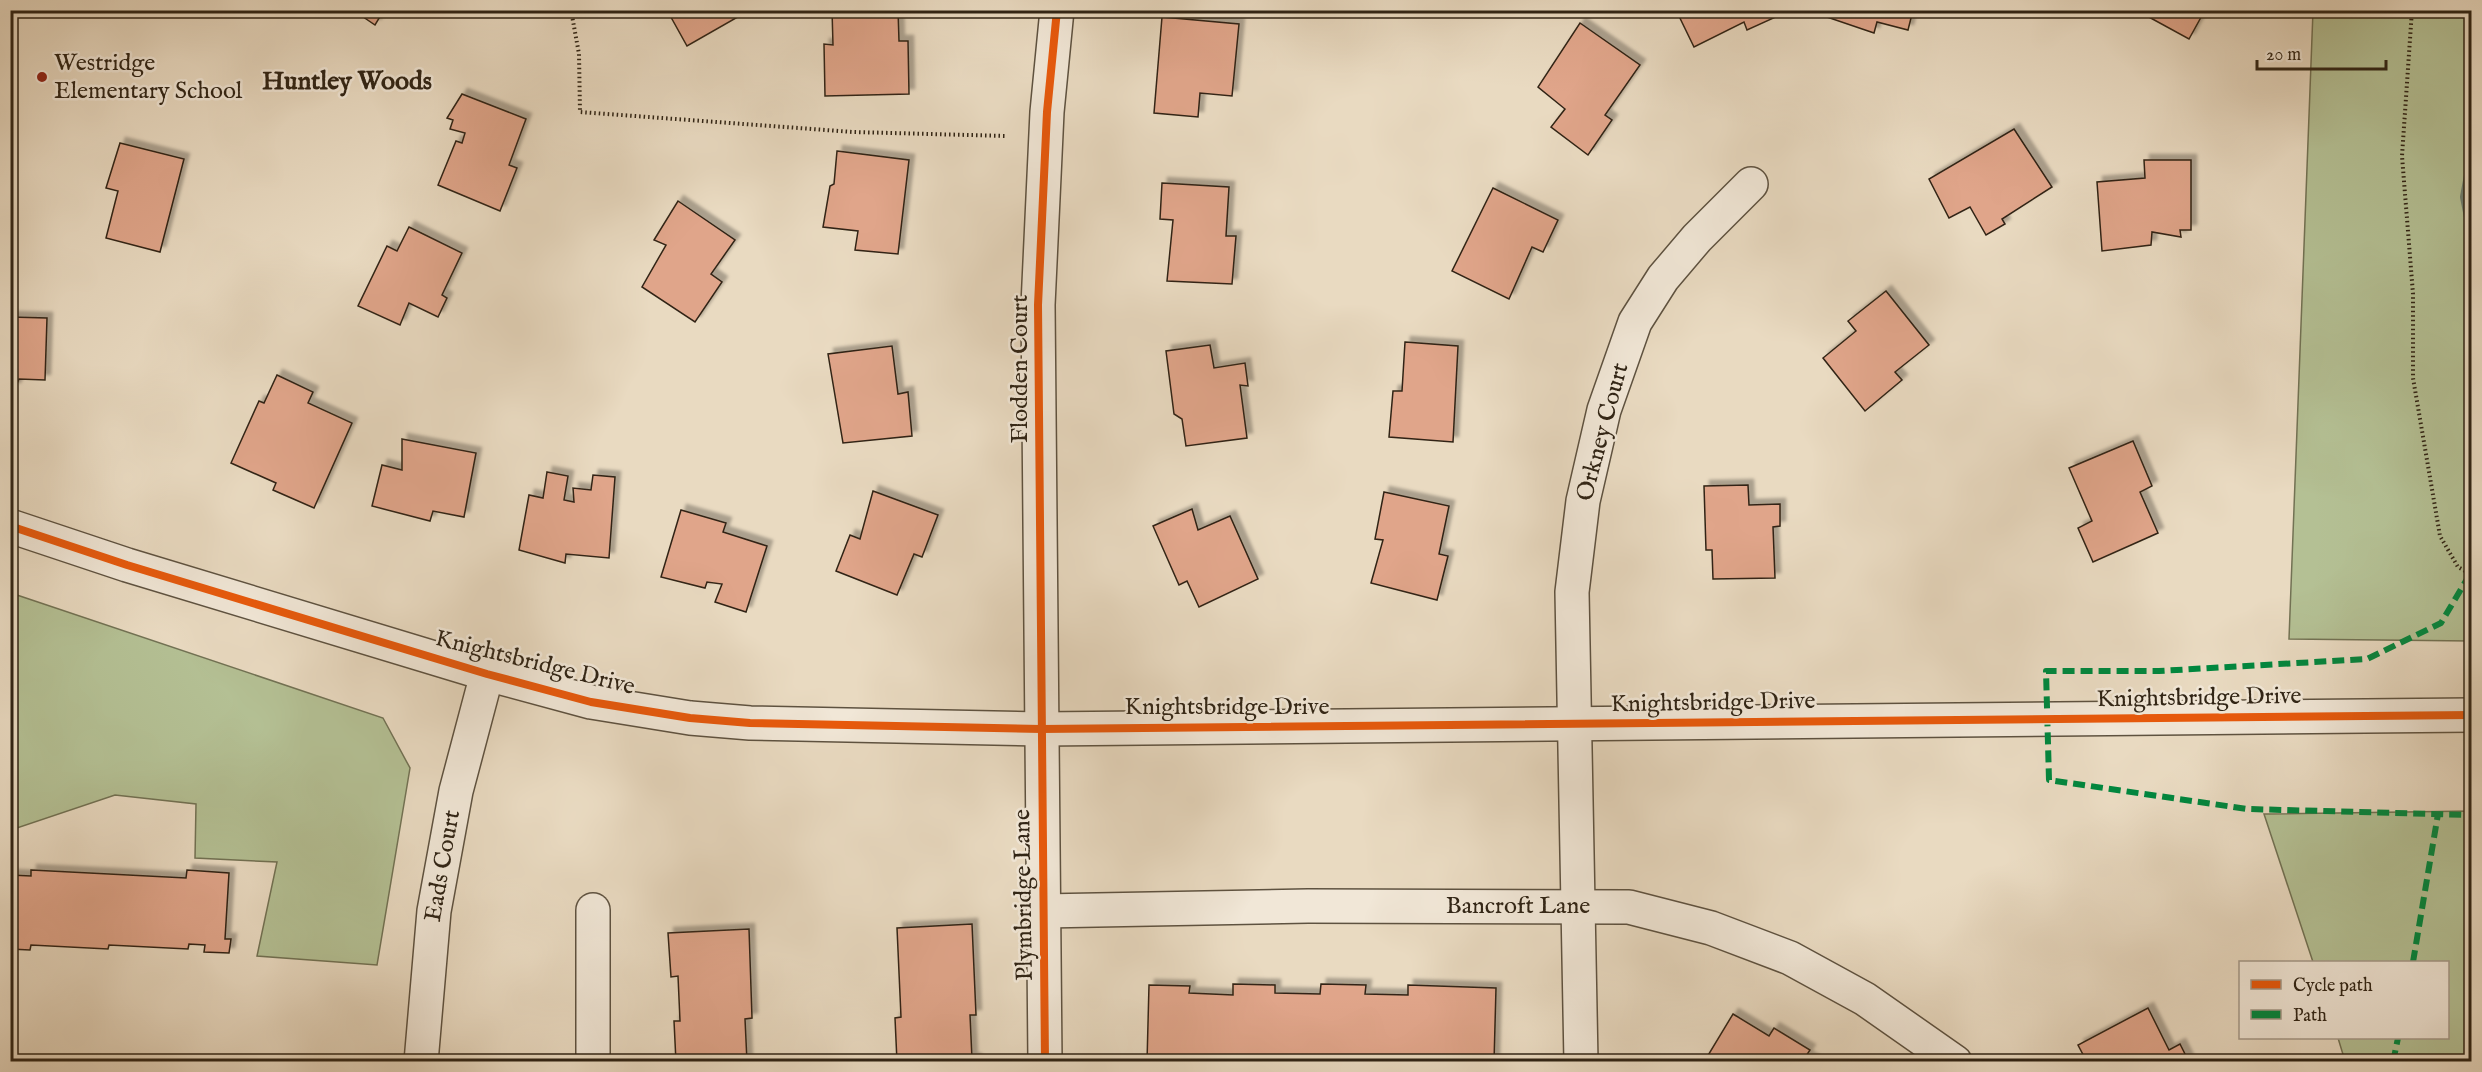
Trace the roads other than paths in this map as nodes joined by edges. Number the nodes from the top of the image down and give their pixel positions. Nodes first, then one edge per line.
1 (1057, 10) edge
2 (1751, 184) dead end
3 (10, 526) edge
4 (487, 674) junction
5 (2472, 715) edge
6 (1574, 724) junction
7 (1041, 729) junction
8 (1578, 906) junction
9 (593, 910) dead end
10 (1043, 911) junction
11 (421, 1062) edge
12 (593, 1062) edge
13 (1045, 1062) edge
14 (1581, 1062) edge
15 (1955, 1062) edge

1 - 7 street, Flodden Court
2 - 6 street, Orkney Court
3 - 4 street, Knightsbridge Drive
4 - 7 street, Knightsbridge Drive
4 - 11 street, Eads Court
5 - 6 street, Knightsbridge Drive
6 - 7 street, Knightsbridge Drive
6 - 8 street, Orkney Court
7 - 10 street, Plymbridge Lane
8 - 10 street, Bancroft Lane
8 - 14 street, Orkney Court
8 - 15 street, Bancroft Lane
9 - 12 street
10 - 13 street, Plymbridge Lane

